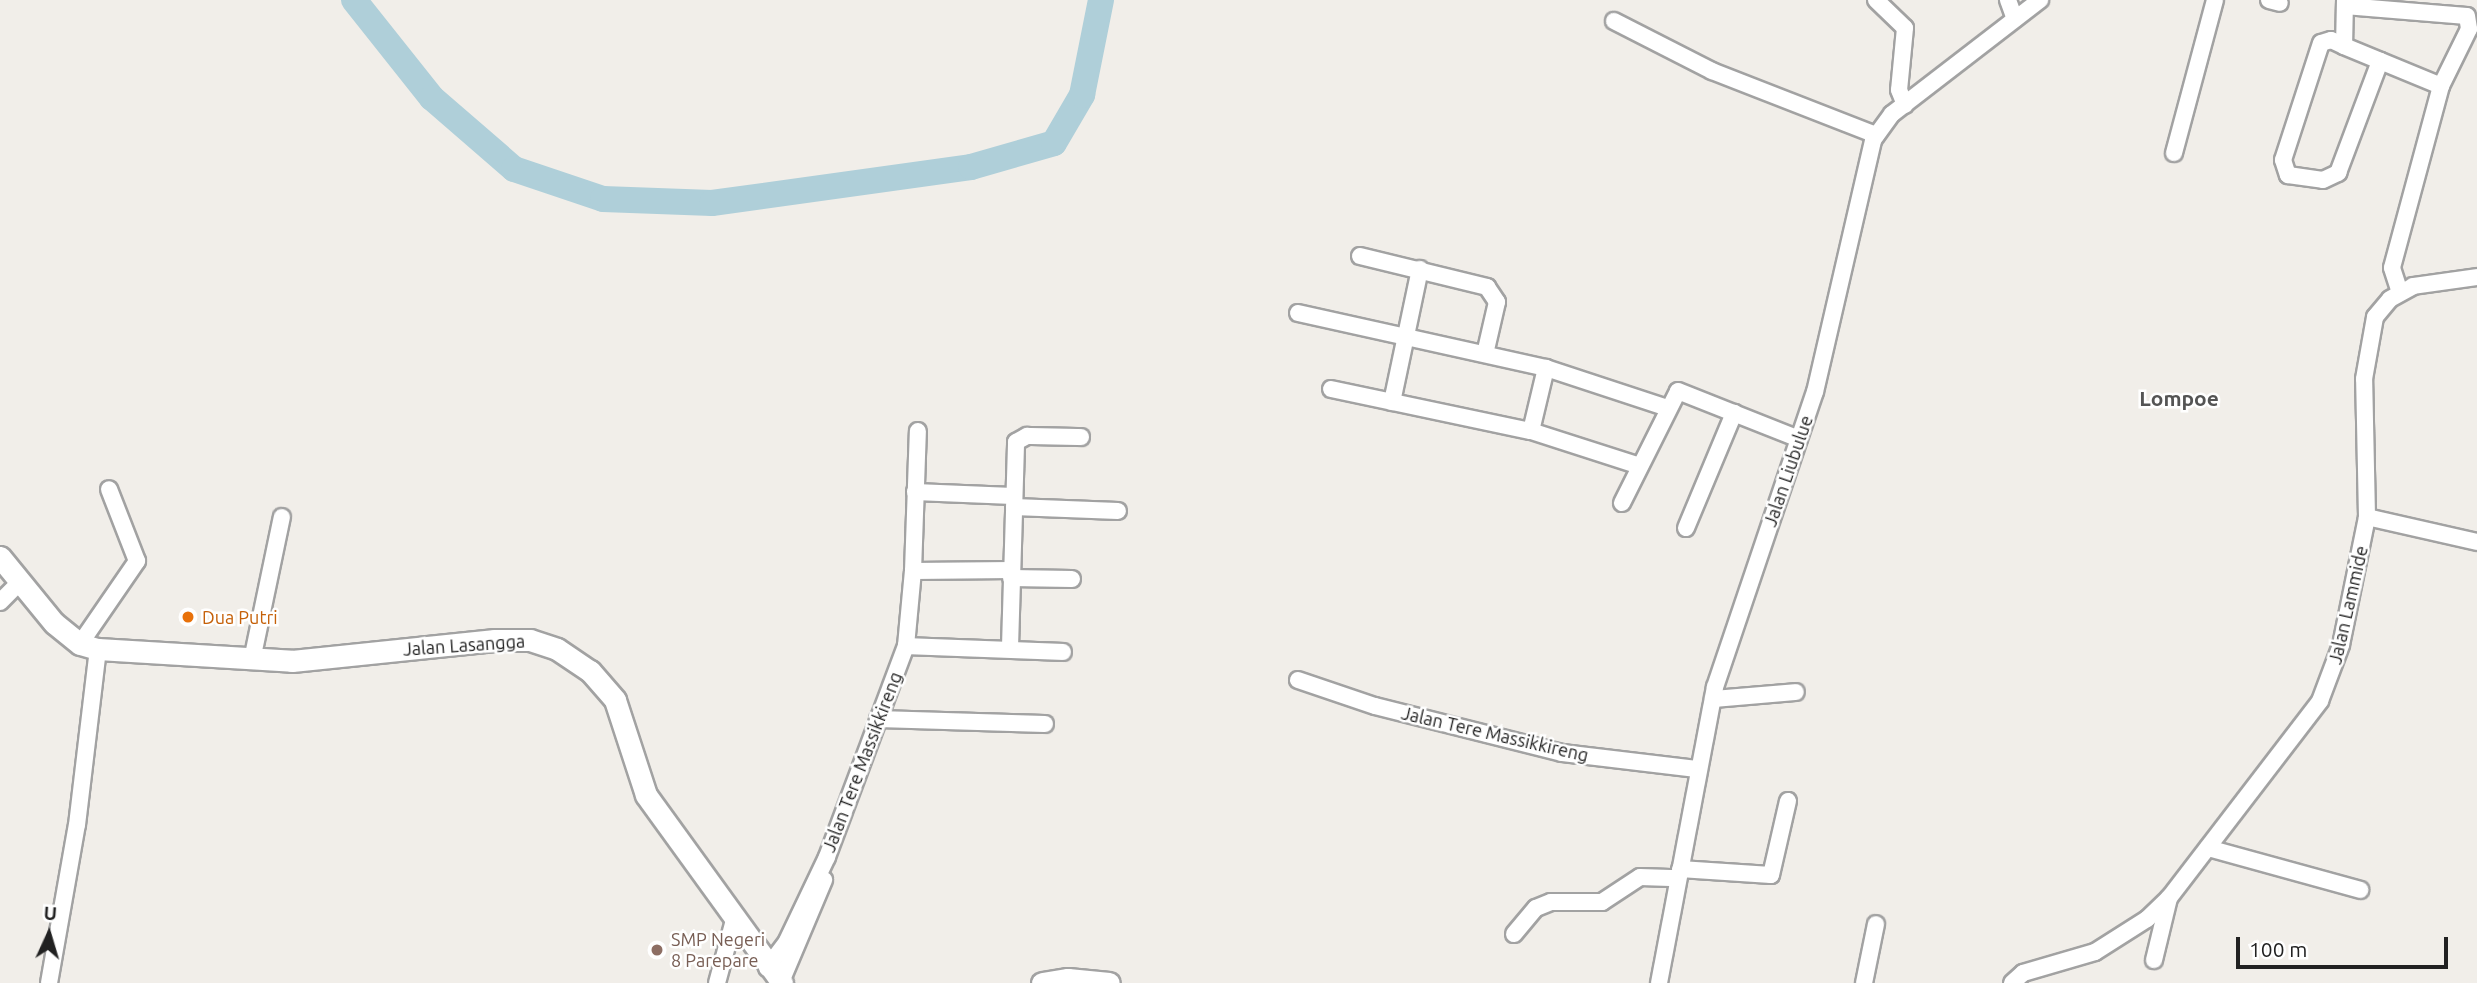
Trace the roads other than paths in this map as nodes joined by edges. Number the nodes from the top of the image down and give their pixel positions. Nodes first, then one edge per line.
1 (1876, 0) edge
2 (2008, 0) edge
3 (2040, 0) edge
4 (2215, 0) edge
5 (2345, 3) edge
6 (2015, 19) junction
7 (1614, 21) dead end
8 (2344, 46) junction
9 (2380, 61) junction
10 (2441, 86) junction
11 (1905, 105) junction
12 (1876, 135) junction
13 (2174, 153) dead end
14 (1360, 256) dead end
15 (1420, 269) junction
16 (2477, 277) edge
17 (2400, 292) junction
18 (1298, 313) dead end
19 (1407, 338) junction
20 (1485, 354) junction
21 (1546, 369) junction
22 (1331, 389) dead end
23 (1391, 402) junction
24 (1668, 408) junction
25 (1734, 413) junction
26 (918, 431) dead end
27 (1531, 431) junction
28 (1081, 437) dead end
29 (1800, 439) junction
30 (1640, 466) junction
31 (108, 489) dead end
32 (915, 492) junction
33 (1013, 501) junction
34 (1622, 503) dead end
35 (1118, 511) dead end
36 (282, 517) dead end
37 (2367, 517) junction
38 (1686, 528) dead end
39 (2477, 542) edge
40 (0, 557) edge
41 (913, 571) junction
42 (1012, 574) junction
43 (1072, 579) dead end
44 (19, 583) junction
45 (0, 602) edge
46 (906, 646) junction
47 (89, 647) junction
48 (1010, 648) junction
49 (1063, 652) dead end
50 (252, 660) junction
51 (1298, 680) dead end
52 (1796, 692) dead end
53 (1713, 699) junction
54 (878, 719) junction
55 (1045, 724) dead end
56 (1697, 769) junction
57 (1788, 802) dead end
58 (2208, 848) junction
59 (1679, 873) junction
60 (2360, 890) dead end
61 (2169, 898) junction
62 (734, 920) junction
63 (1876, 924) dead end
64 (1514, 934) dead end
65 (2154, 960) dead end
66 (777, 978) edge
67 (49, 983) edge
68 (717, 983) edge
69 (1042, 983) edge
70 (1109, 983) edge
71 (1659, 983) edge
72 (1864, 983) edge
73 (2012, 983) edge

1 - 11 street
2 - 6 street
3 - 6 street, Jalan Liubulue
4 - 13 street
5 - 8 street
5 - 10 street
6 - 11 street, Jalan Liubulue
7 - 12 street
8 - 9 street
8 - 9 street
9 - 10 street
10 - 17 street
11 - 12 street, Jalan Liubulue
12 - 29 street, Jalan Liubulue
14 - 15 street
15 - 19 street
15 - 20 street
16 - 17 street, Jalan Lammide
17 - 37 street, Jalan Lammide
18 - 19 street
19 - 20 street
19 - 23 street
20 - 21 street
21 - 24 street
21 - 27 street
22 - 23 street
23 - 27 street
24 - 25 street
24 - 30 street
25 - 29 street
25 - 38 street
26 - 32 street, Jalan Tere Massikkireng
27 - 30 street
28 - 33 street
29 - 53 street, Jalan Liubulue
30 - 34 street
31 - 47 street
32 - 33 street
32 - 41 street, Jalan Tere Massikkireng
33 - 35 street
33 - 42 street
36 - 50 street
37 - 39 street
37 - 58 street, Jalan Lammide
40 - 44 street
41 - 42 street
41 - 46 street, Jalan Tere Massikkireng
42 - 43 street
42 - 48 street
44 - 45 street
44 - 47 street
46 - 48 street
46 - 54 street, Jalan Tere Massikkireng
47 - 50 street, Jalan Lasangga
47 - 67 street
48 - 49 street
50 - 62 street, Jalan Lasangga
51 - 56 street, Jalan Tere Massikkireng
52 - 53 street
53 - 56 street, Jalan Liubulue
54 - 55 street
54 - 66 street, Jalan Tere Massikkireng
56 - 59 street, Jalan Liubulue
57 - 59 street
58 - 60 street
58 - 61 street, Jalan Lammide
59 - 64 street
59 - 71 street, Jalan Liubulue
61 - 65 street
61 - 73 street, Jalan Lammide
62 - 66 street, Jalan Lasangga
62 - 68 street
63 - 72 street
69 - 70 street

